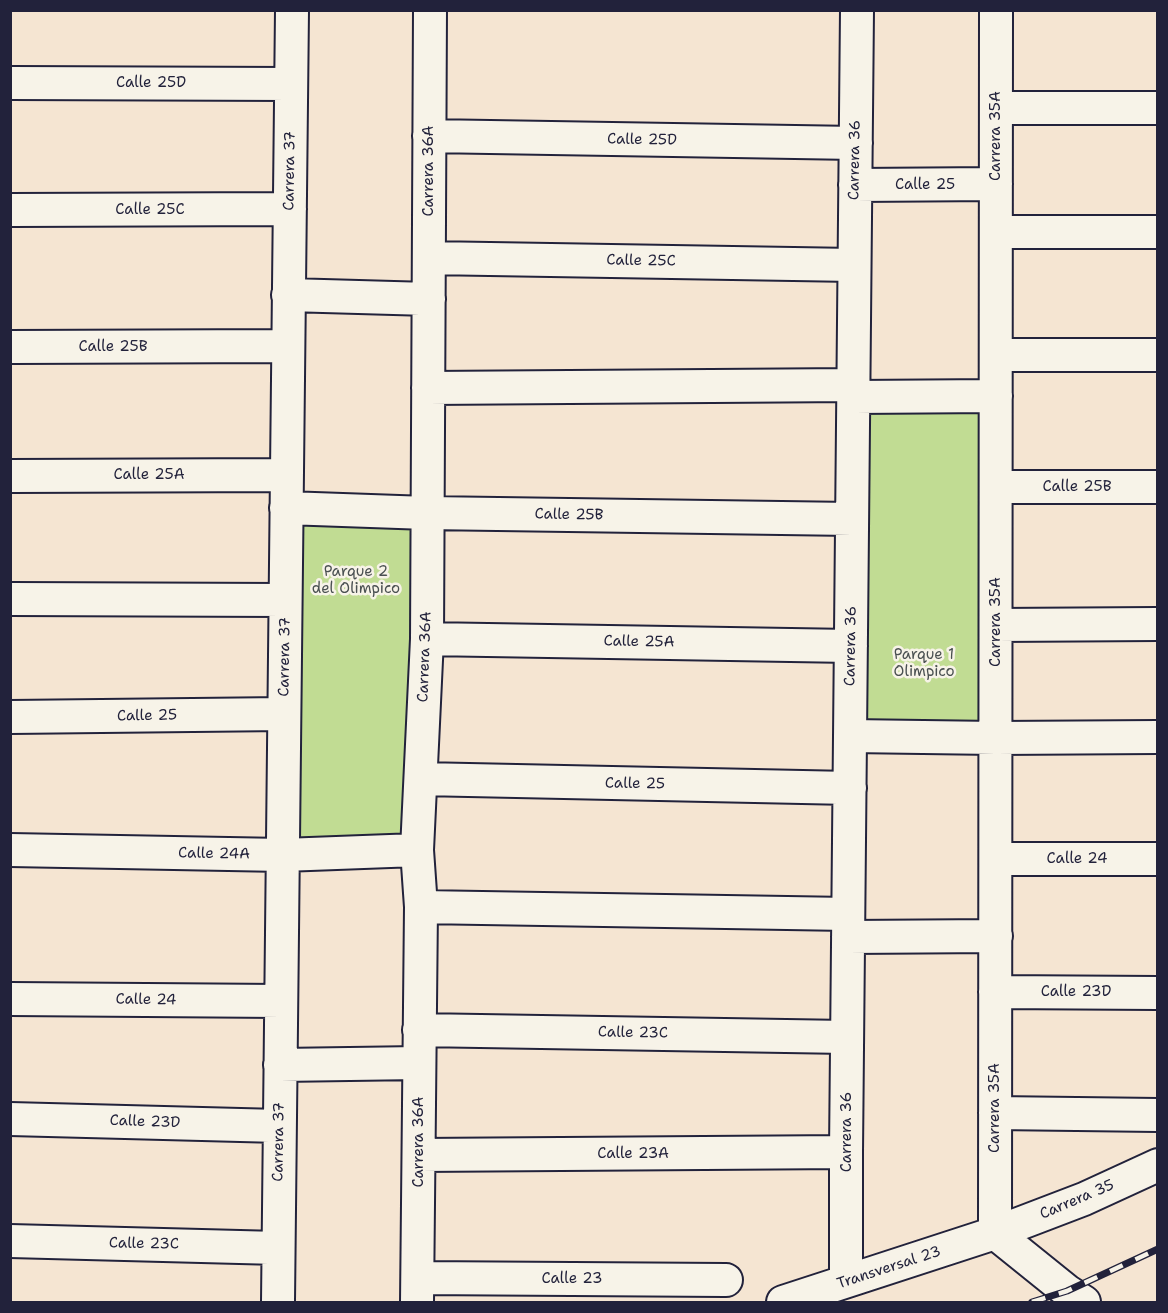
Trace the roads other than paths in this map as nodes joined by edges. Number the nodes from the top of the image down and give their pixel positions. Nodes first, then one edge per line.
1 (292, 10) edge
2 (430, 10) edge
3 (856, 10) edge
4 (996, 10) edge
5 (10, 83) edge
6 (291, 84) junction
7 (996, 108) junction
8 (1158, 108) edge
9 (429, 136) junction
10 (856, 143) junction
11 (996, 184) junction
12 (855, 185) junction
13 (290, 209) junction
14 (10, 210) edge
15 (996, 232) junction
16 (1158, 232) edge
17 (429, 258) junction
18 (854, 264) junction
19 (288, 295) junction
20 (429, 299) junction
21 (288, 346) junction
22 (10, 347) edge
23 (996, 355) junction
24 (1158, 355) edge
25 (428, 388) junction
26 (854, 391) junction
27 (996, 396) junction
28 (287, 475) junction
29 (10, 476) edge
30 (996, 487) junction
31 (1158, 487) edge
32 (286, 508) junction
33 (427, 513) junction
34 (852, 519) junction
35 (10, 599) edge
36 (285, 600) junction
37 (1158, 624) edge
38 (996, 625) junction
39 (427, 639) junction
40 (851, 646) junction
41 (284, 714) junction
42 (10, 717) edge
43 (850, 736) junction
44 (1158, 737) edge
45 (996, 738) junction
46 (421, 779) junction
47 (850, 788) junction
48 (10, 850) edge
49 (417, 850) junction
50 (283, 855) junction
51 (996, 859) junction
52 (1158, 859) edge
53 (421, 907) junction
54 (848, 925) junction
55 (996, 936) junction
56 (995, 992) junction
57 (1158, 993) edge
58 (10, 999) edge
59 (281, 1001) junction
60 (419, 1030) junction
61 (847, 1037) junction
62 (419, 1063) junction
63 (280, 1065) junction
64 (995, 1113) junction
65 (1158, 1115) edge
66 (10, 1119) edge
67 (279, 1126) junction
68 (846, 1152) junction
69 (419, 1155) junction
70 (1158, 1165) edge
71 (995, 1233) junction
72 (10, 1241) edge
73 (278, 1248) junction
74 (726, 1280) dead end
75 (846, 1281) junction
76 (417, 1290) edge
77 (278, 1302) edge
78 (783, 1302) edge
79 (1084, 1302) edge

1 - 6 street, Carrera 37
2 - 9 street, Carrera 36A
3 - 10 street, Carrera 36
4 - 7 street, Carrera 35A
5 - 6 street, Calle 25D
6 - 13 street, Carrera 37
7 - 8 street
7 - 11 street, Carrera 35A
9 - 10 street, Calle 25D
9 - 17 street, Carrera 36A
10 - 12 street, Carrera 36
11 - 12 street, Calle 25
11 - 15 street, Carrera 35A
12 - 18 street, Carrera 36
13 - 14 street, Calle 25C
13 - 19 street, Carrera 37
15 - 16 street
15 - 23 street, Carrera 35A
17 - 18 street, Calle 25C
17 - 20 street, Carrera 36A
18 - 26 street, Carrera 36
19 - 20 street
19 - 21 street, Carrera 37
20 - 25 street, Carrera 36A
21 - 22 street, Calle 25B
21 - 28 street, Carrera 37
23 - 24 street
23 - 27 street, Carrera 35A
25 - 26 street
25 - 33 street, Carrera 36A
26 - 27 street
26 - 34 street, Carrera 36
27 - 30 street, Carrera 35A
28 - 29 street, Calle 25A
28 - 32 street, Carrera 37
30 - 31 street, Calle 25B
30 - 38 street, Carrera 35A
32 - 33 street, Calle 25B
32 - 36 street, Carrera 37
33 - 34 street, Calle 25B
33 - 39 street, Carrera 36A
34 - 40 street, Carrera 36
35 - 36 street
36 - 41 street, Carrera 37
37 - 38 street
38 - 45 street, Carrera 35A
39 - 40 street, Calle 25A
39 - 46 street, Carrera 36A
40 - 43 street, Carrera 36
41 - 42 street, Calle 25
41 - 50 street, Carrera 37
43 - 45 street
43 - 47 street, Carrera 36
44 - 45 street
45 - 51 street, Carrera 35A
46 - 47 street, Calle 25
46 - 49 street, Carrera 36A
47 - 54 street, Carrera 36
48 - 50 street, Calle 24A
49 - 50 street, Calle 24A
49 - 53 street, Carrera 36A
50 - 59 street, Carrera 37
51 - 52 street, Calle 24
51 - 55 street, Carrera 35A
53 - 54 street
53 - 60 street, Carrera 36A
54 - 55 street
54 - 61 street, Carrera 36
55 - 56 street, Carrera 35A
56 - 57 street, Calle 23D
56 - 64 street, Carrera 35A
58 - 59 street, Calle 24
59 - 63 street, Carrera 37
60 - 61 street, Calle 23C
60 - 62 street, Carrera 36A
61 - 68 street, Carrera 36
62 - 63 street
62 - 69 street, Carrera 36A
63 - 67 street, Carrera 37
64 - 65 street
64 - 71 street, Carrera 35A
66 - 67 street, Calle 23D
67 - 73 street, Carrera 37
68 - 69 street, Calle 23A
68 - 75 street, Carrera 36
69 - 76 street, Carrera 36A
70 - 71 street, Carrera 35
71 - 75 street, Transversal 23
71 - 79 street
72 - 73 street, Calle 23C
73 - 77 street, Carrera 37
74 - 76 street, Calle 23
75 - 78 street, Transversal 23

